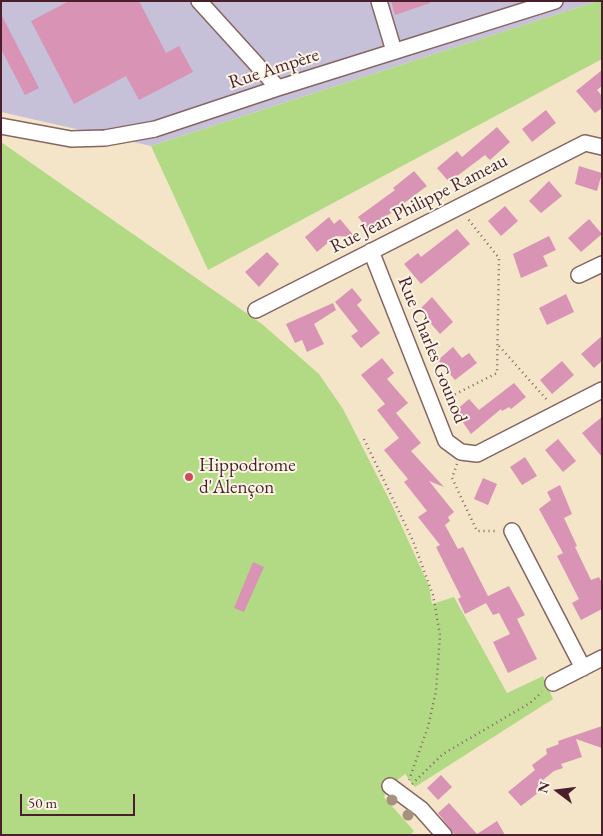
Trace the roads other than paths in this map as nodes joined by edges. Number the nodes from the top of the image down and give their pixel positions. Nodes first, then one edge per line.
1 (199, 1) edge
2 (379, 1) edge
3 (549, 2) edge
4 (394, 51) junction
5 (278, 88) junction
6 (1, 126) edge
7 (602, 147) edge
8 (371, 251) junction
9 (602, 264) edge
10 (579, 275) dead end
11 (256, 310) dead end
12 (602, 390) edge
13 (512, 531) road end
14 (602, 658) edge
15 (583, 668) junction
16 (553, 683) road end
17 (399, 790) road end
18 (444, 835) edge

1 - 5 street
2 - 4 street
3 - 4 street, Rue Ampère
4 - 5 street, Rue Ampère
5 - 6 street, Rue Ampère
7 - 8 street, Rue Jean Philippe Rameau
8 - 11 street, Rue Jean Philippe Rameau
8 - 12 street, Rue Charles Gounod
9 - 10 street
13 - 15 street
14 - 15 street
15 - 16 street
17 - 18 street

